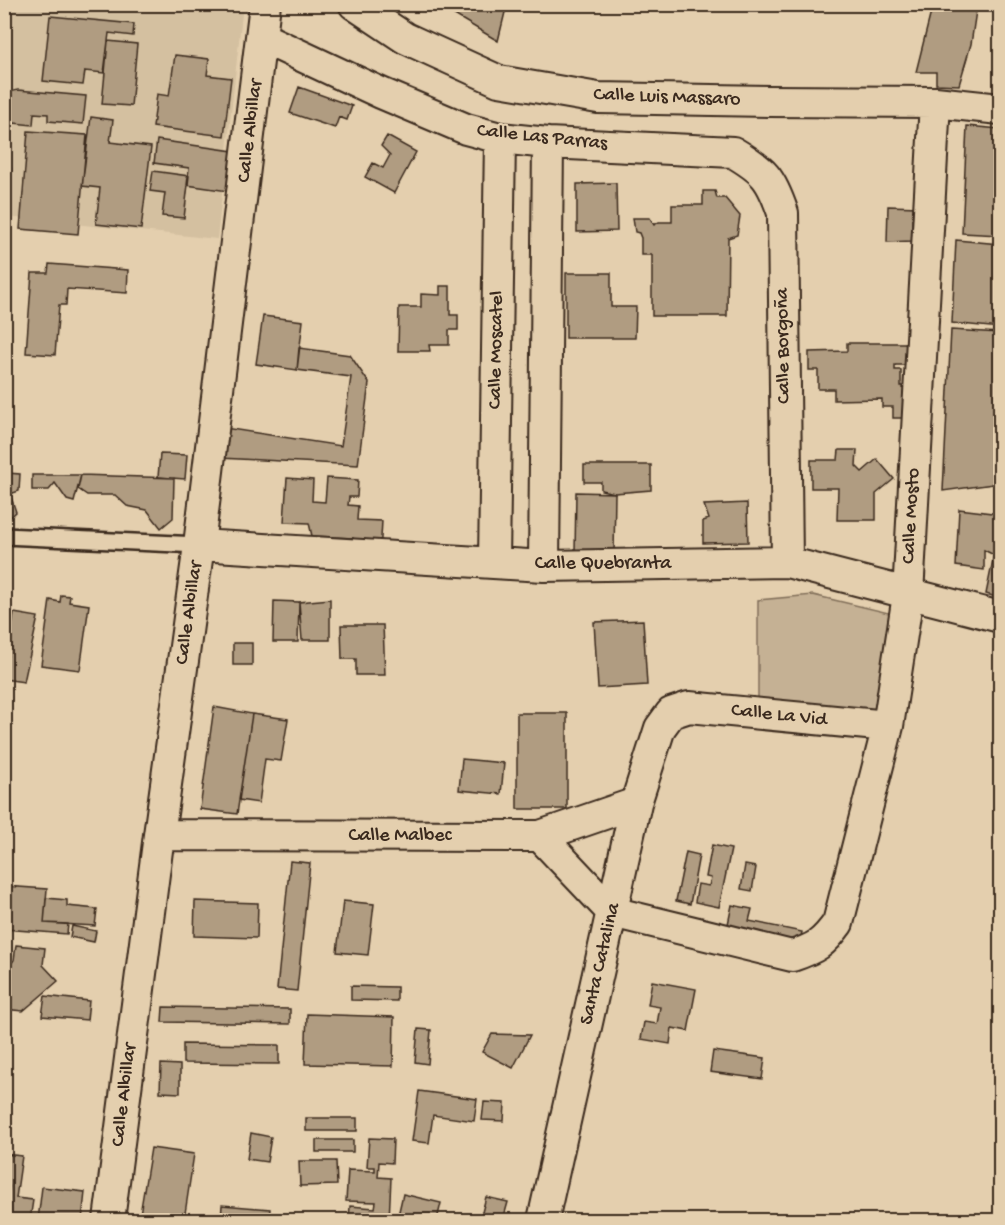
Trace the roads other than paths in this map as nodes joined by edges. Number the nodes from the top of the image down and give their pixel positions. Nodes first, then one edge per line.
1 (266, 4) edge
2 (354, 4) edge
3 (263, 38) junction
4 (935, 102) junction
5 (1000, 109) edge
6 (500, 138) junction
7 (548, 143) junction
8 (733, 152) joint
9 (4, 536) edge
10 (200, 545) junction
11 (494, 562) junction
12 (787, 562) junction
13 (544, 566) junction
14 (908, 595) junction
15 (1000, 617) edge
16 (671, 713) joint
17 (888, 726) junction
18 (636, 803) junction
19 (159, 835) junction
20 (540, 836) junction
21 (612, 912) junction
22 (109, 1221) edge
23 (543, 1221) edge

1 - 3 street, Calle Albillar
2 - 4 street, Calle Luis Massaro
3 - 6 street, Calle Las Parras
3 - 10 street, Calle Albillar
4 - 5 street, Calle Luis Massaro
4 - 14 street, Calle Mosto
6 - 7 street, Calle Las Parras
6 - 11 street, Calle Moscatel
7 - 8 street, Calle Las Parras
7 - 13 street
8 - 12 street, Calle Borgoña
9 - 10 lane
10 - 11 street, Calle Quebranta
10 - 19 street, Calle Albillar
11 - 13 street, Calle Quebranta
12 - 13 street, Calle Quebranta
12 - 14 street, Calle Quebranta
14 - 15 street, Calle Quebranta
14 - 17 street, Calle Mosto
16 - 17 street, Calle La Vid
16 - 18 street, Santa Catalina
17 - 21 street, Calle Mosto
18 - 20 street, Calle Malbec
18 - 21 street, Santa Catalina
19 - 20 street, Calle Malbec
19 - 22 street, Calle Albillar
20 - 21 street
21 - 23 street, Santa Catalina

